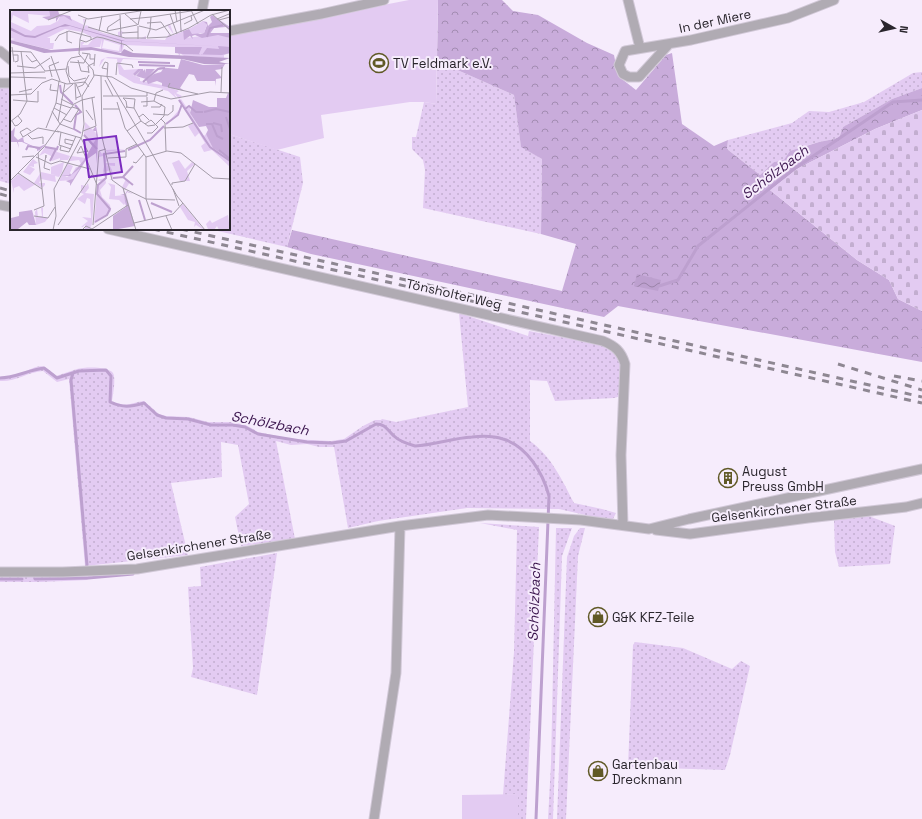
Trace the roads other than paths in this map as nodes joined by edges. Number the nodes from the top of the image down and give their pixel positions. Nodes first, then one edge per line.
1 (204, 0) edge
2 (384, 0) edge
3 (628, 0) edge
4 (834, 0) edge
5 (202, 10) edge
6 (230, 31) edge
7 (669, 44) junction
8 (640, 48) junction
9 (0, 51) edge
10 (10, 59) edge
11 (0, 205) edge
12 (10, 207) edge
13 (112, 230) edge
14 (922, 469) edge
15 (922, 503) edge
16 (718, 512) junction
17 (623, 525) junction
18 (400, 526) junction
19 (649, 529) junction
20 (723, 530) junction
21 (0, 572) edge
22 (374, 819) edge

1 - 5 street
2 - 6 street
3 - 8 street
4 - 7 street, In der Miere
7 - 8 street, In der Miere
7 - 8 street, In der Miere
9 - 10 street
11 - 12 street
13 - 17 street, Tönsholter Weg
14 - 16 street, Gelsenkirchener Straße
15 - 20 street, Gelsenkirchener Straße
16 - 19 street, Gelsenkirchener Straße
16 - 20 street
17 - 18 street, Gelsenkirchener Straße
17 - 19 street, Gelsenkirchener Straße
18 - 21 street, Gelsenkirchener Straße
18 - 22 street
19 - 20 street, Gelsenkirchener Straße

